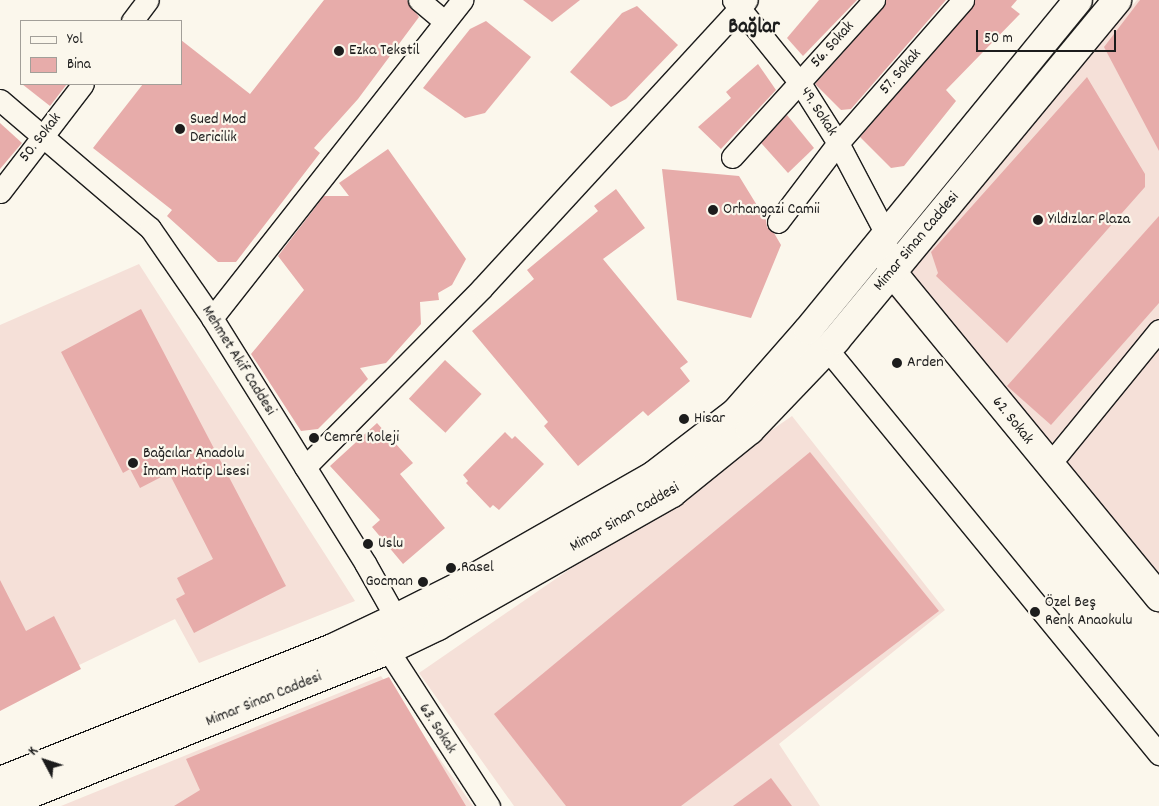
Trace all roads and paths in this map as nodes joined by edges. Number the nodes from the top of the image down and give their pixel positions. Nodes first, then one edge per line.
1 (148, 0) edge
2 (419, 0) edge
3 (462, 0) edge
4 (874, 0) edge
5 (963, 0) edge
6 (1078, 0) edge
7 (1118, 0) edge
8 (740, 3) edge
9 (133, 20) edge
10 (444, 21) junction
11 (800, 83) junction
12 (82, 85) edge
13 (0, 100) edge
14 (42, 136) junction
15 (838, 144) junction
16 (732, 157) dead end
17 (0, 192) edge
18 (778, 222) dead end
19 (886, 234) junction
20 (892, 272) junction
21 (212, 318) junction
22 (1159, 330) edge
23 (827, 349) junction
24 (1049, 465) junction
25 (305, 467) junction
26 (1159, 597) edge
27 (396, 618) junction
28 (388, 650) junction
29 (1159, 754) edge
30 (0, 781) edge
31 (0, 806) edge
32 (489, 806) edge

1 - 9 street
2 - 10 street
3 - 10 street
4 - 11 street, 56. Sokak
5 - 15 street, 57. Sokak
6 - 19 main road, Mimar Sinan Caddesi
7 - 20 main road, Mimar Sinan Caddesi
8 - 11 street, 49. Sokak
8 - 25 street
10 - 21 street
11 - 15 street, 49. Sokak
11 - 16 street, 56. Sokak
12 - 14 street, 50. Sokak
13 - 14 street, Mehmet Akif Caddesi
14 - 17 street, 50. Sokak
14 - 21 street, Mehmet Akif Caddesi
15 - 18 street, 57. Sokak
15 - 19 street, 49. Sokak
19 - 20 main road
19 - 27 main road, Mimar Sinan Caddesi
20 - 23 main road, Mimar Sinan Caddesi
20 - 24 main road, 62. Sokak
21 - 25 street, Mehmet Akif Caddesi
22 - 24 street
23 - 28 main road, Mimar Sinan Caddesi
23 - 29 street
24 - 26 main road, 62. Sokak
25 - 27 street, Mehmet Akif Caddesi
27 - 28 street
27 - 30 main road, Mimar Sinan Caddesi
28 - 31 main road, Mimar Sinan Caddesi
28 - 32 street, 63. Sokak

